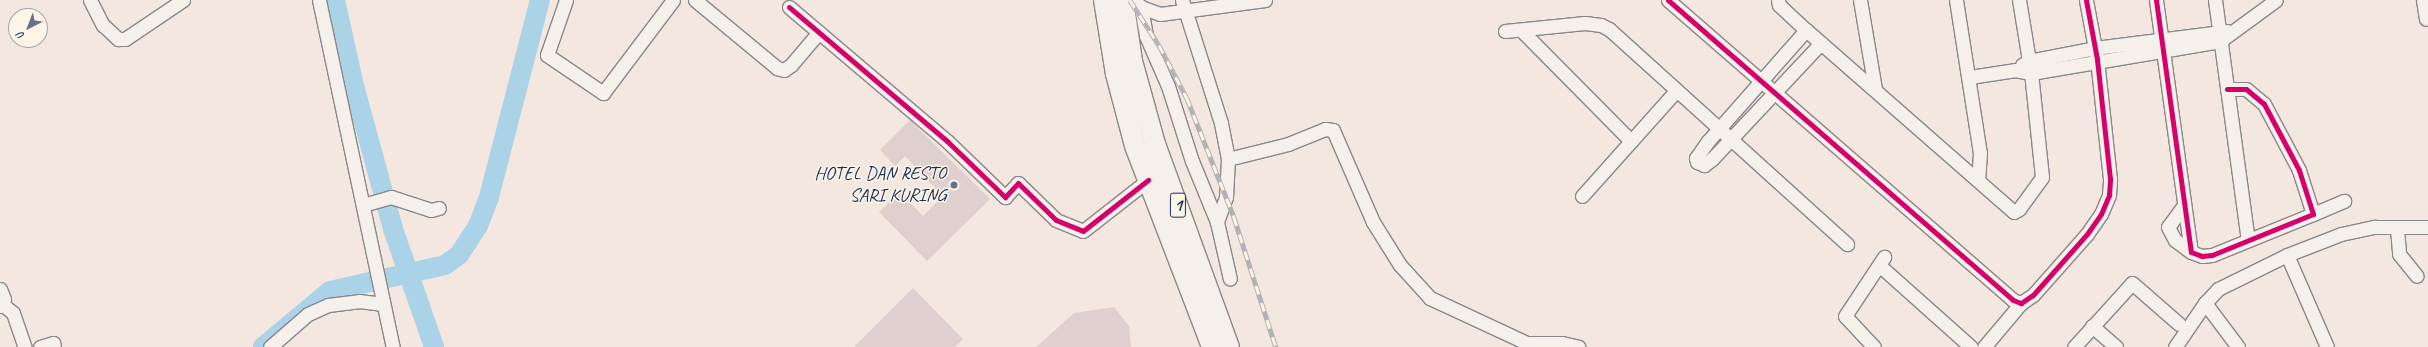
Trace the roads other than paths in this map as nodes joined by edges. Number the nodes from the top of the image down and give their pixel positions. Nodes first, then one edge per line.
1 (90, 0) edge
2 (183, 0) edge
3 (319, 0) edge
4 (566, 0) edge
5 (673, 0) edge
6 (695, 0) edge
7 (1104, 0) edge
8 (1123, 0) edge
9 (1265, 0) edge
10 (1668, 0) edge
11 (1778, 0) edge
12 (1860, 0) edge
13 (1956, 0) edge
14 (2019, 0) edge
15 (2086, 0) edge
16 (2156, 0) edge
17 (2215, 0) edge
18 (2276, 0) edge
19 (2423, 0) edge
20 (1137, 4) edge
21 (1184, 6) edge
22 (789, 7) dead end
23 (2426, 19) dead end
24 (1806, 30) junction
25 (1505, 31) dead end
26 (1522, 31) junction
27 (819, 32) junction
28 (2219, 35) junction
29 (1821, 43) junction
30 (2163, 44) junction
31 (2096, 54) junction
32 (2030, 67) junction
33 (1970, 77) junction
34 (1761, 80) junction
35 (1875, 89) junction
36 (2227, 89) junction
37 (1676, 91) junction
38 (1774, 92) junction
39 (1718, 130) junction
40 (1730, 140) junction
41 (1631, 141) junction
42 (1228, 159) junction
43 (1148, 180) junction
44 (1978, 180) junction
45 (1582, 196) dead end
46 (2344, 201) dead end
47 (363, 205) junction
48 (2184, 205) junction
49 (439, 208) dead end
50 (2313, 214) junction
51 (1217, 222) junction
52 (2428, 227) edge
53 (2397, 229) junction
54 (2248, 240) junction
55 (1846, 244) dead end
56 (2191, 252) junction
57 (2288, 256) junction
58 (2417, 276) dead end
59 (1230, 279) dead end
60 (0, 289) edge
61 (382, 301) junction
62 (2021, 303) junction
63 (2205, 303) junction
64 (1, 305) edge
65 (2179, 324) dead end
66 (2092, 326) junction
67 (26, 347) edge
68 (40, 347) edge
69 (54, 347) edge
70 (270, 347) edge
71 (393, 347) edge
72 (1212, 347) edge
73 (1229, 347) edge
74 (1579, 347) edge
75 (1874, 347) edge
76 (1971, 347) edge
77 (1984, 347) edge
78 (2074, 347) edge
79 (2116, 347) edge
80 (2175, 347) edge
81 (2238, 347) edge
82 (2327, 347) edge

1 - 2 street
3 - 47 street
4 - 5 street
6 - 27 street
7 - 43 highway, 1
8 - 73 highway, 1
9 - 21 street
10 - 34 street
11 - 24 street
12 - 35 street
13 - 33 street
14 - 32 street
15 - 31 street
16 - 30 street
17 - 28 street
18 - 28 street
19 - 23 street
20 - 21 street
20 - 51 street
21 - 42 street
22 - 27 street
24 - 29 street
24 - 34 street
25 - 26 street
26 - 37 street
26 - 41 street
27 - 43 street
28 - 30 street
28 - 36 street
29 - 35 street
29 - 38 street
30 - 31 street
30 - 48 street
31 - 32 street
31 - 62 street
32 - 33 street
32 - 44 street
33 - 44 street
34 - 38 street
34 - 39 street
35 - 44 street
36 - 50 street
36 - 54 street
37 - 39 street
37 - 41 street
38 - 40 street
38 - 62 street
39 - 40 street
39 - 40 street
40 - 55 street
41 - 45 street
42 - 51 street
42 - 74 street
43 - 72 highway, 1
46 - 50 street
47 - 49 street
47 - 61 street
48 - 56 street
48 - 56 street
50 - 54 street
51 - 59 street
52 - 53 street
53 - 57 street
53 - 58 street
54 - 56 street
57 - 63 street
57 - 82 street
60 - 64 street
61 - 70 street
61 - 71 street
62 - 77 street
63 - 80 street
63 - 81 street
64 - 67 street
65 - 66 street
66 - 78 street
66 - 79 street
68 - 69 street
75 - 76 street

